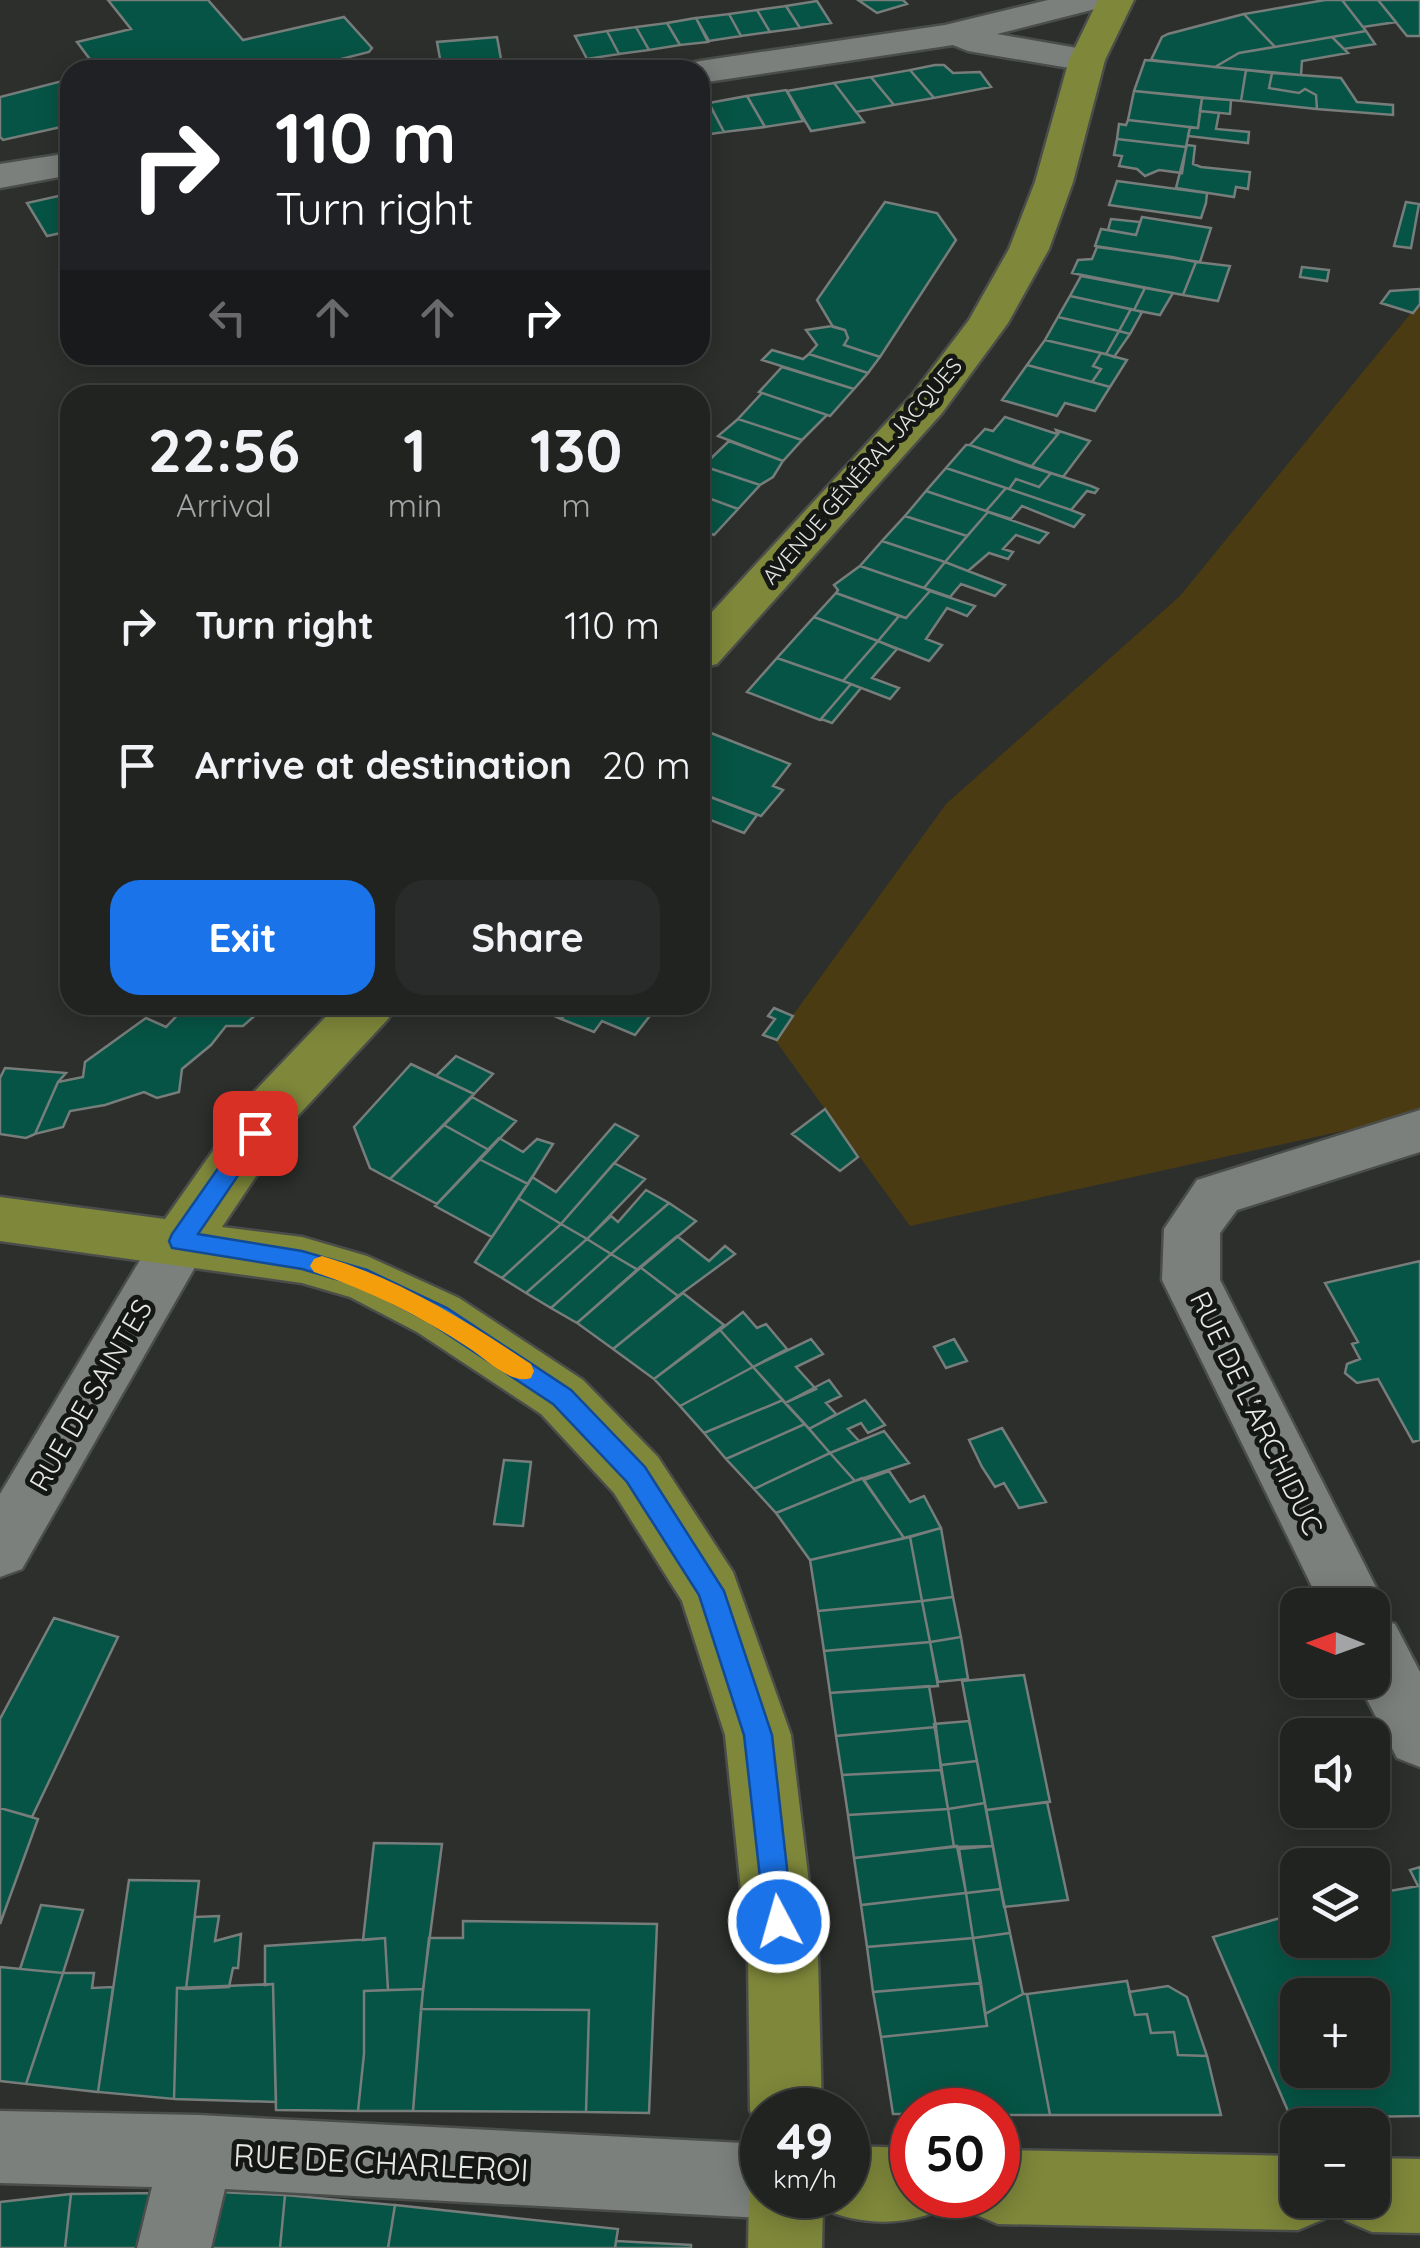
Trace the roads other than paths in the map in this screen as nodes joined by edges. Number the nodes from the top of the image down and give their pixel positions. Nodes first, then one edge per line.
1 (1091, 0) edge
2 (1116, 0) edge
3 (946, 36) junction
4 (1087, 60) junction
5 (710, 71) edge
6 (60, 166) edge
7 (0, 176) edge
8 (710, 642) edge
9 (360, 1015) edge
10 (1420, 1131) edge
11 (0, 1218) edge
12 (181, 1241) junction
13 (0, 1550) edge
14 (1345, 1588) edge
15 (1390, 1679) edge
16 (1420, 1737) edge
17 (786, 2088) edge
18 (0, 2147) edge
19 (198, 2151) junction
20 (740, 2180) edge
21 (1020, 2187) edge
22 (1280, 2193) edge
23 (1390, 2195) edge
24 (1420, 2196) edge
25 (785, 2218) edge
26 (174, 2248) edge
27 (784, 2248) edge

1 - 3 street
2 - 4 main road, AVENUE GÉNÉRAL JACQUES
3 - 4 street
3 - 5 street
4 - 8 main road, AVENUE GÉNÉRAL JACQUES
6 - 7 street
9 - 12 main road
10 - 14 street, RUE DE L'ARCHIDUC
11 - 12 main road
12 - 13 street, RUE DE SAINTES
12 - 17 main road
15 - 16 street
18 - 19 street, RUE DE CHARLEROI
19 - 20 street, RUE DE CHARLEROI
19 - 26 street
21 - 22 main road
23 - 24 main road
25 - 27 main road

